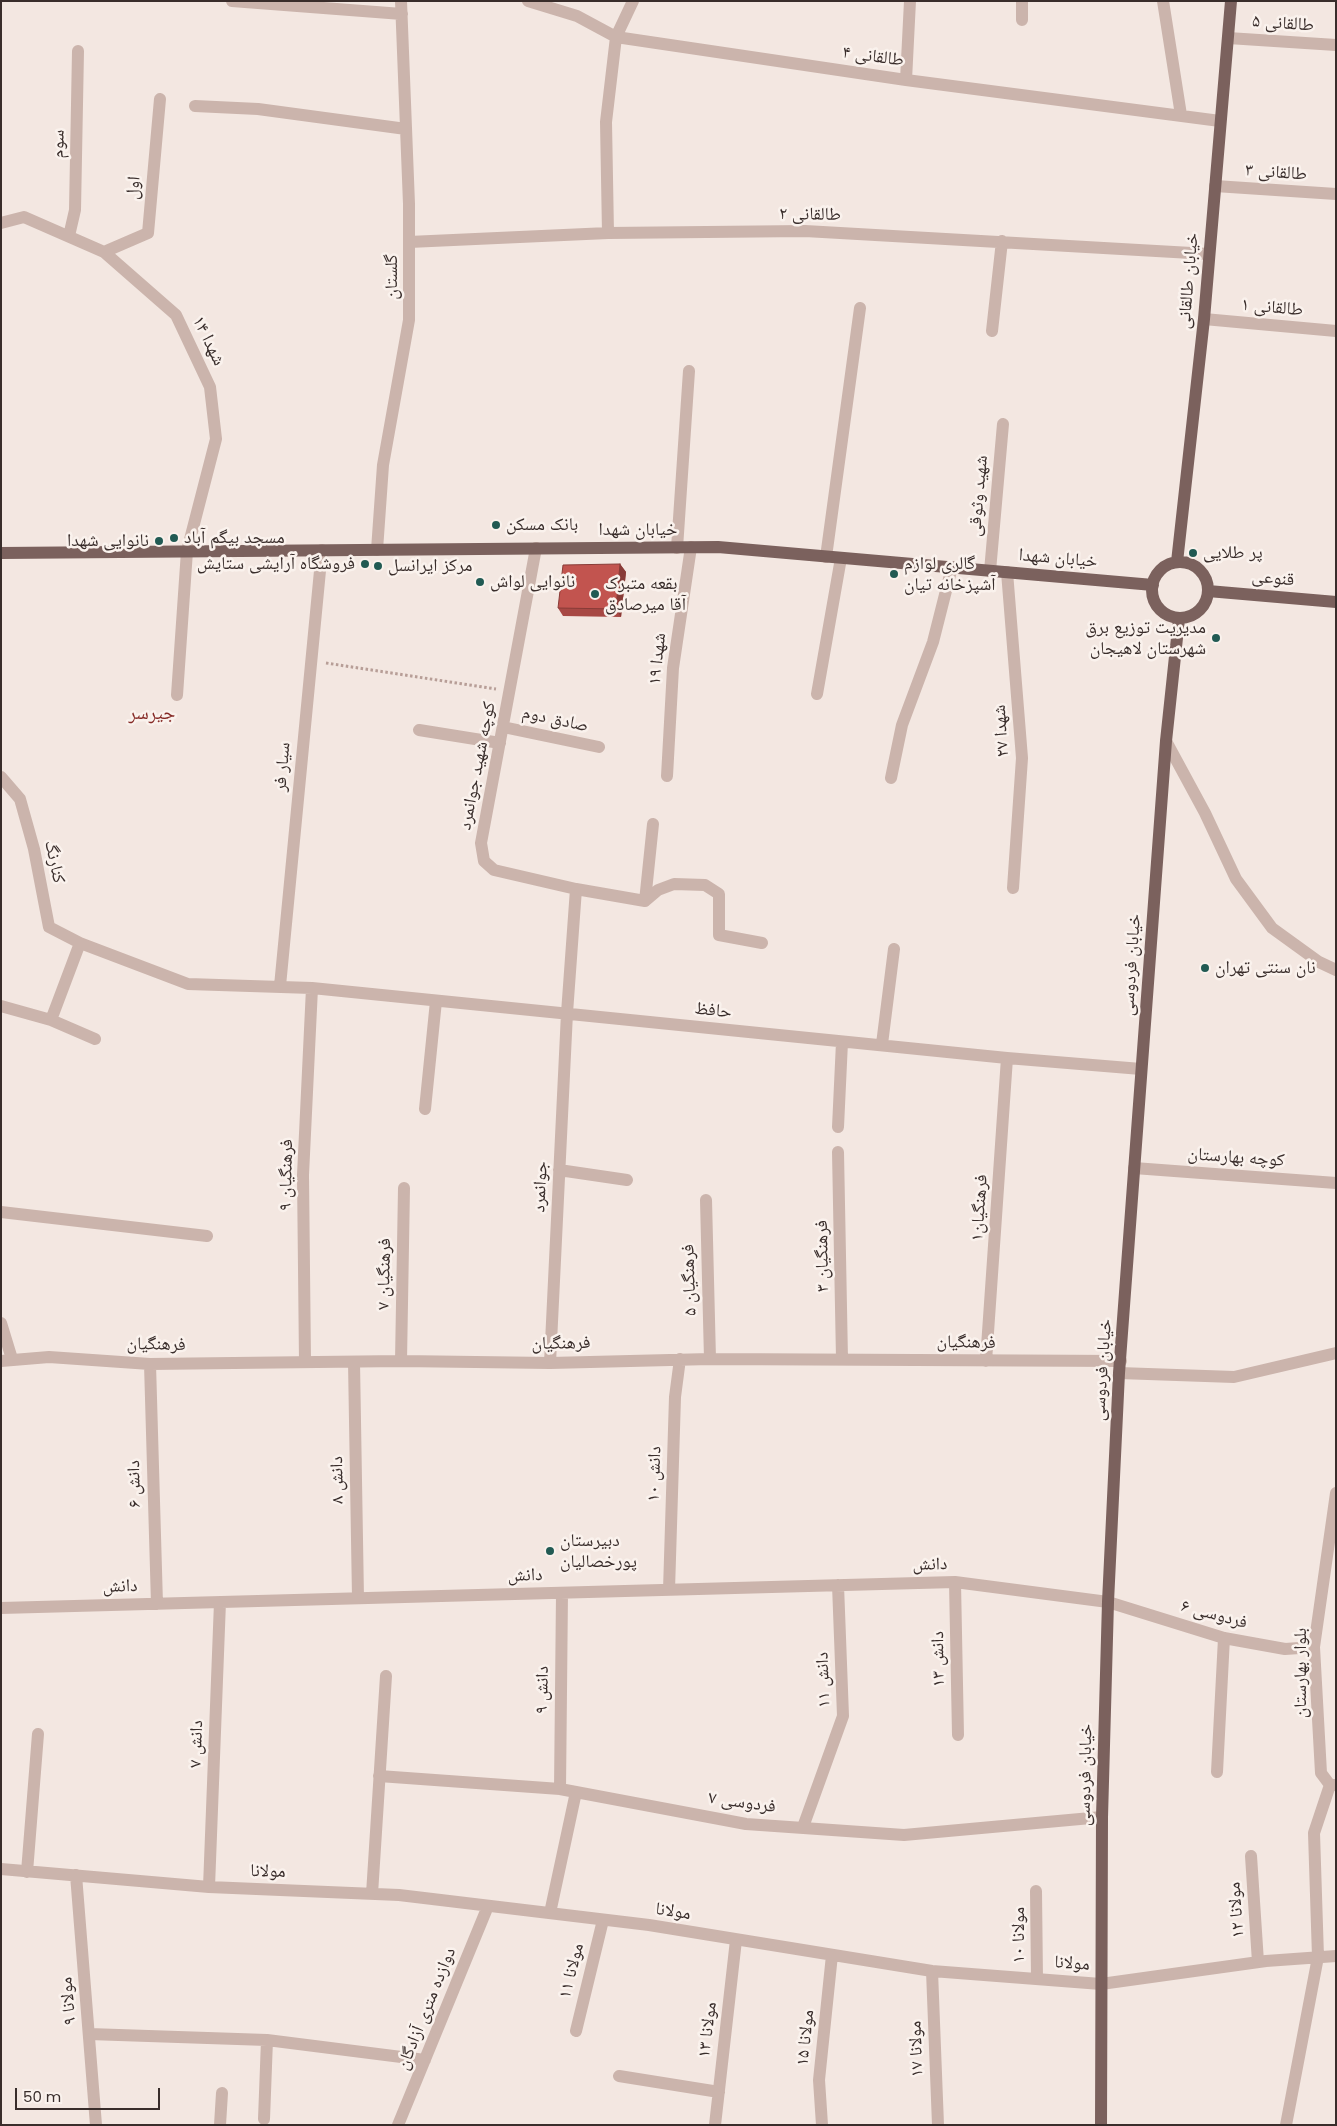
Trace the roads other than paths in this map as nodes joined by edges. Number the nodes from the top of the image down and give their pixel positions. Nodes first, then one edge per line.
1 (528, 1) edge
2 (633, 1) edge
3 (910, 1) edge
4 (1022, 1) edge
5 (1164, 1) edge
6 (1231, 1) edge
7 (232, 2) edge
8 (402, 8) edge
9 (1022, 20) dead end
10 (616, 37) junction
11 (1228, 38) junction
12 (1336, 45) edge
13 (78, 51) dead end
14 (906, 80) junction
15 (160, 99) dead end
16 (195, 106) dead end
17 (1181, 116) junction
18 (1220, 121) junction
19 (406, 129) junction
20 (1215, 186) junction
21 (1336, 194) edge
22 (2, 220) edge
23 (608, 233) junction
24 (69, 236) junction
25 (1002, 241) junction
26 (409, 242) junction
27 (104, 252) junction
28 (1209, 254) junction
29 (860, 308) dead end
30 (1204, 319) junction
31 (992, 331) dead end
32 (1336, 332) edge
33 (689, 372) dead end
34 (1003, 424) dead end
35 (691, 547) junction
36 (536, 548) junction
37 (677, 548) junction
38 (322, 550) junction
39 (377, 550) junction
40 (187, 551) junction
41 (1, 553) edge
42 (826, 556) junction
43 (842, 558) junction
44 (1177, 562) junction
45 (952, 567) junction
46 (990, 571) junction
47 (1006, 572) junction
48 (1153, 585) junction
49 (1208, 591) junction
50 (1336, 602) edge
51 (1179, 619) junction
52 (817, 694) dead end
53 (177, 696) dead end
54 (503, 727) junction
55 (419, 730) dead end
56 (1166, 741) junction
57 (500, 743) junction
58 (600, 748) dead end
59 (667, 776) dead end
60 (1, 777) edge
61 (891, 778) dead end
62 (653, 824) dead end
63 (576, 888) junction
64 (1013, 888) dead end
65 (646, 900) junction
66 (80, 943) junction
67 (762, 943) dead end
68 (894, 949) dead end
69 (1336, 970) edge
70 (280, 986) junction
71 (312, 988) junction
72 (436, 1001) junction
73 (1, 1006) edge
74 (567, 1013) junction
75 (51, 1020) junction
76 (95, 1039) dead end
77 (842, 1042) junction
78 (882, 1044) junction
79 (1008, 1058) junction
80 (1141, 1069) junction
81 (425, 1109) dead end
82 (838, 1127) dead end
83 (838, 1152) dead end
84 (1134, 1168) junction
85 (559, 1170) junction
86 (627, 1180) dead end
87 (1336, 1183) edge
88 (404, 1188) dead end
89 (706, 1200) dead end
90 (1, 1212) edge
91 (207, 1236) dead end
92 (1, 1323) edge
93 (1336, 1353) edge
94 (680, 1359) junction
95 (710, 1359) junction
96 (842, 1359) junction
97 (7, 1360) edge
98 (401, 1361) junction
99 (986, 1361) junction
100 (305, 1362) junction
101 (354, 1362) junction
102 (550, 1363) junction
103 (150, 1364) junction
104 (1120, 1367) junction
105 (1336, 1493) edge
106 (1330, 1565) edge
107 (955, 1582) junction
108 (838, 1585) junction
109 (669, 1590) junction
110 (562, 1593) junction
111 (358, 1598) junction
112 (220, 1602) junction
113 (1108, 1602) junction
114 (157, 1604) junction
115 (1, 1608) edge
116 (1224, 1638) junction
117 (1314, 1646) junction
118 (386, 1676) dead end
119 (38, 1734) dead end
120 (958, 1735) dead end
121 (1217, 1772) dead end
122 (379, 1776) junction
123 (1333, 1785) edge
124 (560, 1789) junction
125 (576, 1792) junction
126 (1102, 1817) junction
127 (803, 1827) junction
128 (1251, 1856) dead end
129 (1, 1869) edge
130 (27, 1872) junction
131 (76, 1875) junction
132 (209, 1887) junction
133 (1036, 1891) dead end
134 (372, 1894) junction
135 (488, 1906) junction
136 (550, 1913) junction
137 (603, 1920) junction
138 (736, 1940) junction
139 (832, 1955) junction
140 (1336, 1956) edge
141 (1318, 1957) junction
142 (1258, 1962) junction
143 (932, 1971) junction
144 (1037, 1979) junction
145 (1101, 1984) junction
146 (576, 2031) dead end
147 (89, 2034) junction
148 (267, 2040) junction
149 (425, 2060) junction
150 (619, 2076) dead end
151 (719, 2092) junction
152 (222, 2094) dead end
153 (264, 2119) dead end
154 (96, 2125) edge
155 (220, 2125) edge
156 (398, 2125) edge
157 (715, 2125) edge
158 (822, 2125) edge
159 (938, 2125) edge
160 (1101, 2125) edge
161 (1286, 2125) edge

1 - 10 street, طالقانی ۴
2 - 10 street
3 - 14 street
4 - 9 street
5 - 17 street
6 - 11 main road, خیابان طالقانی
7 - 8 street
8 - 19 street, گلستان
10 - 14 street, طالقانی ۴
10 - 23 street
11 - 12 street, طالقانی ۵
11 - 18 main road, خیابان طالقانی
13 - 24 street, سوم
14 - 17 street, طالقانی ۴
15 - 27 street, اول
16 - 19 street
17 - 18 street, طالقانی ۴
18 - 20 main road, خیابان طالقانی
19 - 26 street, گلستان
20 - 21 street, طالقانی ۳
20 - 28 main road, خیابان طالقانی
22 - 24 street, شهدا ۱۴
23 - 25 street, طالقانی ۲
23 - 26 street, طالقانی ۲
24 - 27 street, شهدا ۱۴
25 - 28 street, طالقانی ۲
25 - 31 street
26 - 39 street, گلستان
27 - 40 street, شهدا ۱۴
28 - 30 main road, خیابان طالقانی
29 - 42 street
30 - 32 street, طالقانی ۱
30 - 44 main road, خیابان طالقانی
33 - 37 street
34 - 46 street, شهید وثوقی
35 - 37 main road, خیابان شهدا
35 - 42 main road, خیابان شهدا
35 - 59 street, شهدا ۱۹
36 - 37 main road, خیابان شهدا
36 - 39 main road, خیابان شهدا
36 - 54 street, کوچه شهید جوانمرد
38 - 39 main road, خیابان شهدا
38 - 40 main road, خیابان شهدا
38 - 70 street, سیار فر
40 - 41 main road, خیابان شهدا
40 - 53 street, شهدا ۱۴
42 - 43 main road, خیابان شهدا
43 - 45 main road, خیابان شهدا
43 - 52 street
44 - 48 main road
44 - 49 main road
45 - 46 main road, خیابان شهدا
45 - 61 street
46 - 47 main road, خیابان شهدا
47 - 48 main road, خیابان شهدا
47 - 64 street, ۲۷ شهدا
48 - 51 main road
49 - 50 main road, قنوعی
49 - 51 main road
51 - 56 main road, خیابان فردوسی
54 - 57 street, کوچه شهید جوانمرد
54 - 58 street, صادق دوم
55 - 57 street
56 - 69 street
56 - 80 main road, خیابان فردوسی
57 - 63 street, کوچه شهید جوانمرد
60 - 66 street, کنارنگ
62 - 65 street
63 - 65 street, کوچه شهید جوانمرد
63 - 74 street
65 - 67 street
66 - 70 street, کنارنگ
66 - 75 street
68 - 78 street
70 - 71 street, حافظ
71 - 72 street, حافظ
71 - 100 street, فرهنگیان ۹
72 - 74 street, حافظ
72 - 81 street
73 - 75 street
74 - 77 street, حافظ
74 - 85 street, جوانمرد
75 - 76 street
77 - 78 street, حافظ
77 - 82 street
78 - 79 street, حافظ
79 - 80 street, حافظ
79 - 99 street, فرهنگیان۱
80 - 84 main road, خیابان فردوسی
83 - 96 street, فرهنگیان ۳
84 - 87 street, کوچه بهارستان
84 - 104 main road, خیابان فردوسی
85 - 86 street
85 - 102 street, جوانمرد
88 - 98 street, فرهنگیان ۷
89 - 95 street, فرهنگیان ۵
90 - 91 street
92 - 97 street
93 - 104 street, فرهنگیان
94 - 95 street, فرهنگیان
94 - 102 street, فرهنگیان
94 - 109 street, دانش ۱۰
95 - 96 street, فرهنگیان
96 - 99 street, فرهنگیان
97 - 103 street, فرهنگیان
98 - 101 street, فرهنگیان
98 - 102 street, فرهنگیان
99 - 104 street, فرهنگیان
100 - 101 street, فرهنگیان
100 - 103 street, فرهنگیان
101 - 111 street, دانش ۸
103 - 114 street, دانش ۶
104 - 113 main road, خیابان فردوسی
105 - 106 street, بلوار بهارستان
106 - 117 street, بلوار بهارستان
107 - 108 street, دانش
107 - 113 street, دانش
107 - 120 street, دانش ۱۳
108 - 109 street, دانش
108 - 127 street, دانش ۱۱
109 - 110 street, دانش
110 - 111 street, دانش
110 - 124 street, دانش ۹
111 - 112 street, دانش
112 - 114 street, دانش
112 - 132 street, دانش ۷
113 - 116 street, فردوسی ۶
113 - 126 main road, خیابان فردوسی
114 - 115 street, دانش
116 - 117 street, فردوسی ۶
116 - 121 street
117 - 123 street, بلوار بهارستان
118 - 122 street
119 - 130 street
122 - 124 street, فردوسی ۷
122 - 134 street
123 - 141 street
124 - 125 street, فردوسی ۷
125 - 127 street, فردوسی ۷
125 - 136 street
126 - 127 street, فردوسی ۷
126 - 145 main road, خیابان فردوسی
128 - 142 street, مولانا ۱۲
129 - 130 street, مولانا
130 - 131 street, مولانا
131 - 132 street, مولانا
131 - 147 street, مولانا ۹
132 - 134 street, مولانا
133 - 144 street, مولانا ۱۰
134 - 135 street, مولانا
135 - 136 street, مولانا
135 - 149 street, دوازده متری آزادگان
136 - 137 street, مولانا
137 - 138 street, مولانا
137 - 146 street, مولانا ۱۱
138 - 139 street, مولانا
138 - 151 street, مولانا ۱۳
139 - 143 street, مولانا
139 - 158 street, مولانا ۱۵
140 - 141 street, مولانا
141 - 142 street, مولانا
141 - 161 street
142 - 145 street, مولانا
143 - 144 street, مولانا
143 - 159 street, مولانا ۱۷
144 - 145 street, مولانا
145 - 160 main road, خیابان فردوسی
147 - 148 street
147 - 154 street, مولانا ۹
148 - 149 street
148 - 153 street
149 - 156 street, دوازده متری آزادگان
150 - 151 street
151 - 157 street, مولانا ۱۳
152 - 155 street

